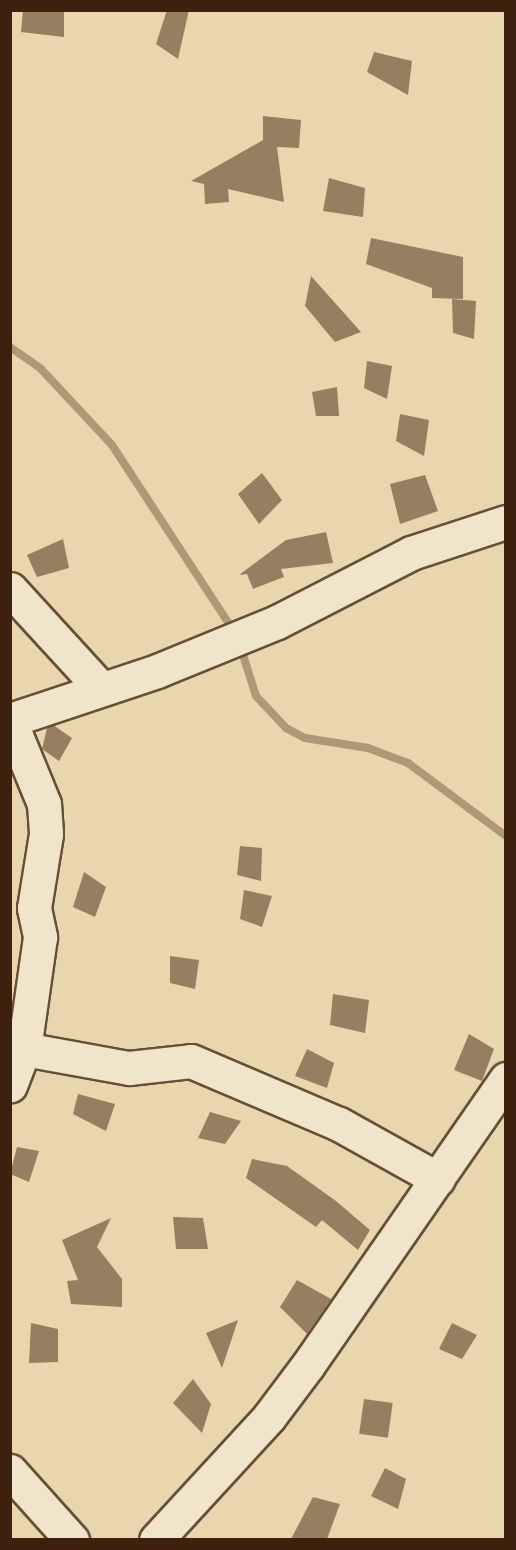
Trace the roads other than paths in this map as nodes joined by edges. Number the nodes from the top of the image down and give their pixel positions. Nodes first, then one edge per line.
1 (506, 522) edge
2 (10, 589) edge
3 (99, 686) junction
4 (10, 720) edge
5 (24, 1049) junction
6 (506, 1079) edge
7 (10, 1085) edge
8 (438, 1179) junction
9 (10, 1471) edge
10 (72, 1539) edge
11 (156, 1539) edge

1 - 3 street
2 - 3 street
3 - 4 street
4 - 5 street
5 - 7 street
5 - 8 street
6 - 8 street
8 - 11 street
9 - 10 street

